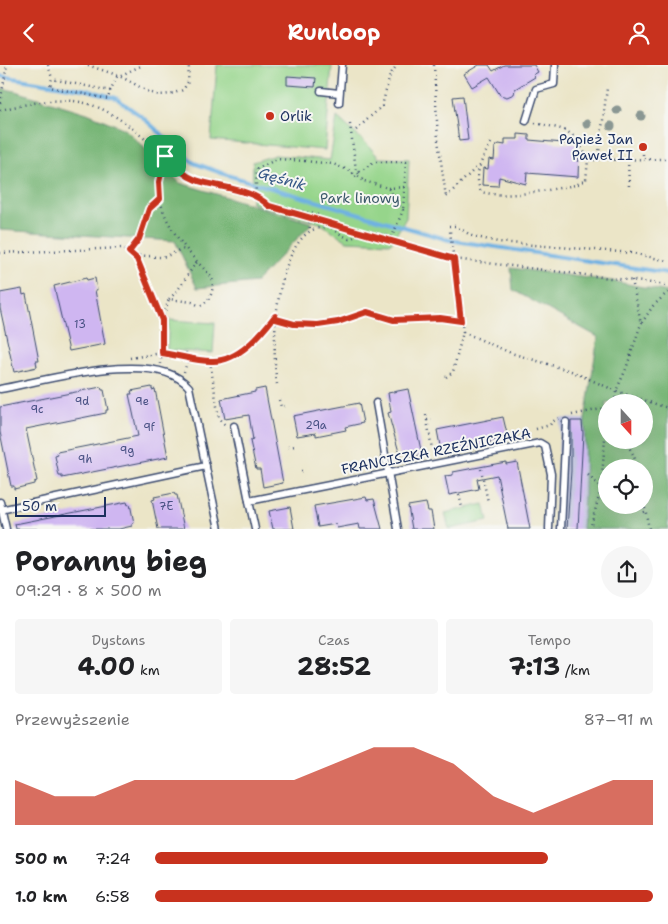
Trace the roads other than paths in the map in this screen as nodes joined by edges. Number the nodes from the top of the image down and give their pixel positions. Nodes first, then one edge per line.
1 (342, 65) edge
2 (555, 65) edge
3 (321, 91) dead end
4 (340, 93) junction
5 (339, 103) dead end
6 (526, 121) road end
7 (0, 389) edge
8 (376, 403) dead end
9 (566, 422) dead end
10 (234, 426) road end
11 (206, 466) junction
12 (388, 473) junction
13 (249, 501) junction
14 (0, 502) edge
15 (1, 510) edge
16 (6, 529) edge
17 (219, 529) edge
18 (255, 529) edge
19 (398, 529) edge
20 (549, 529) edge
21 (561, 529) edge

1 - 4 lane
2 - 6 lane
3 - 4 lane
4 - 5 lane
7 - 11 lane
8 - 12 lane
9 - 21 lane
10 - 13 lane
11 - 15 lane
11 - 17 lane
12 - 13 lane, FRANCISZKA RZEŹNICZAKA
12 - 19 lane
12 - 20 lane, FRANCISZKA RZEŹNICZAKA
13 - 18 lane
14 - 15 lane
15 - 16 lane

